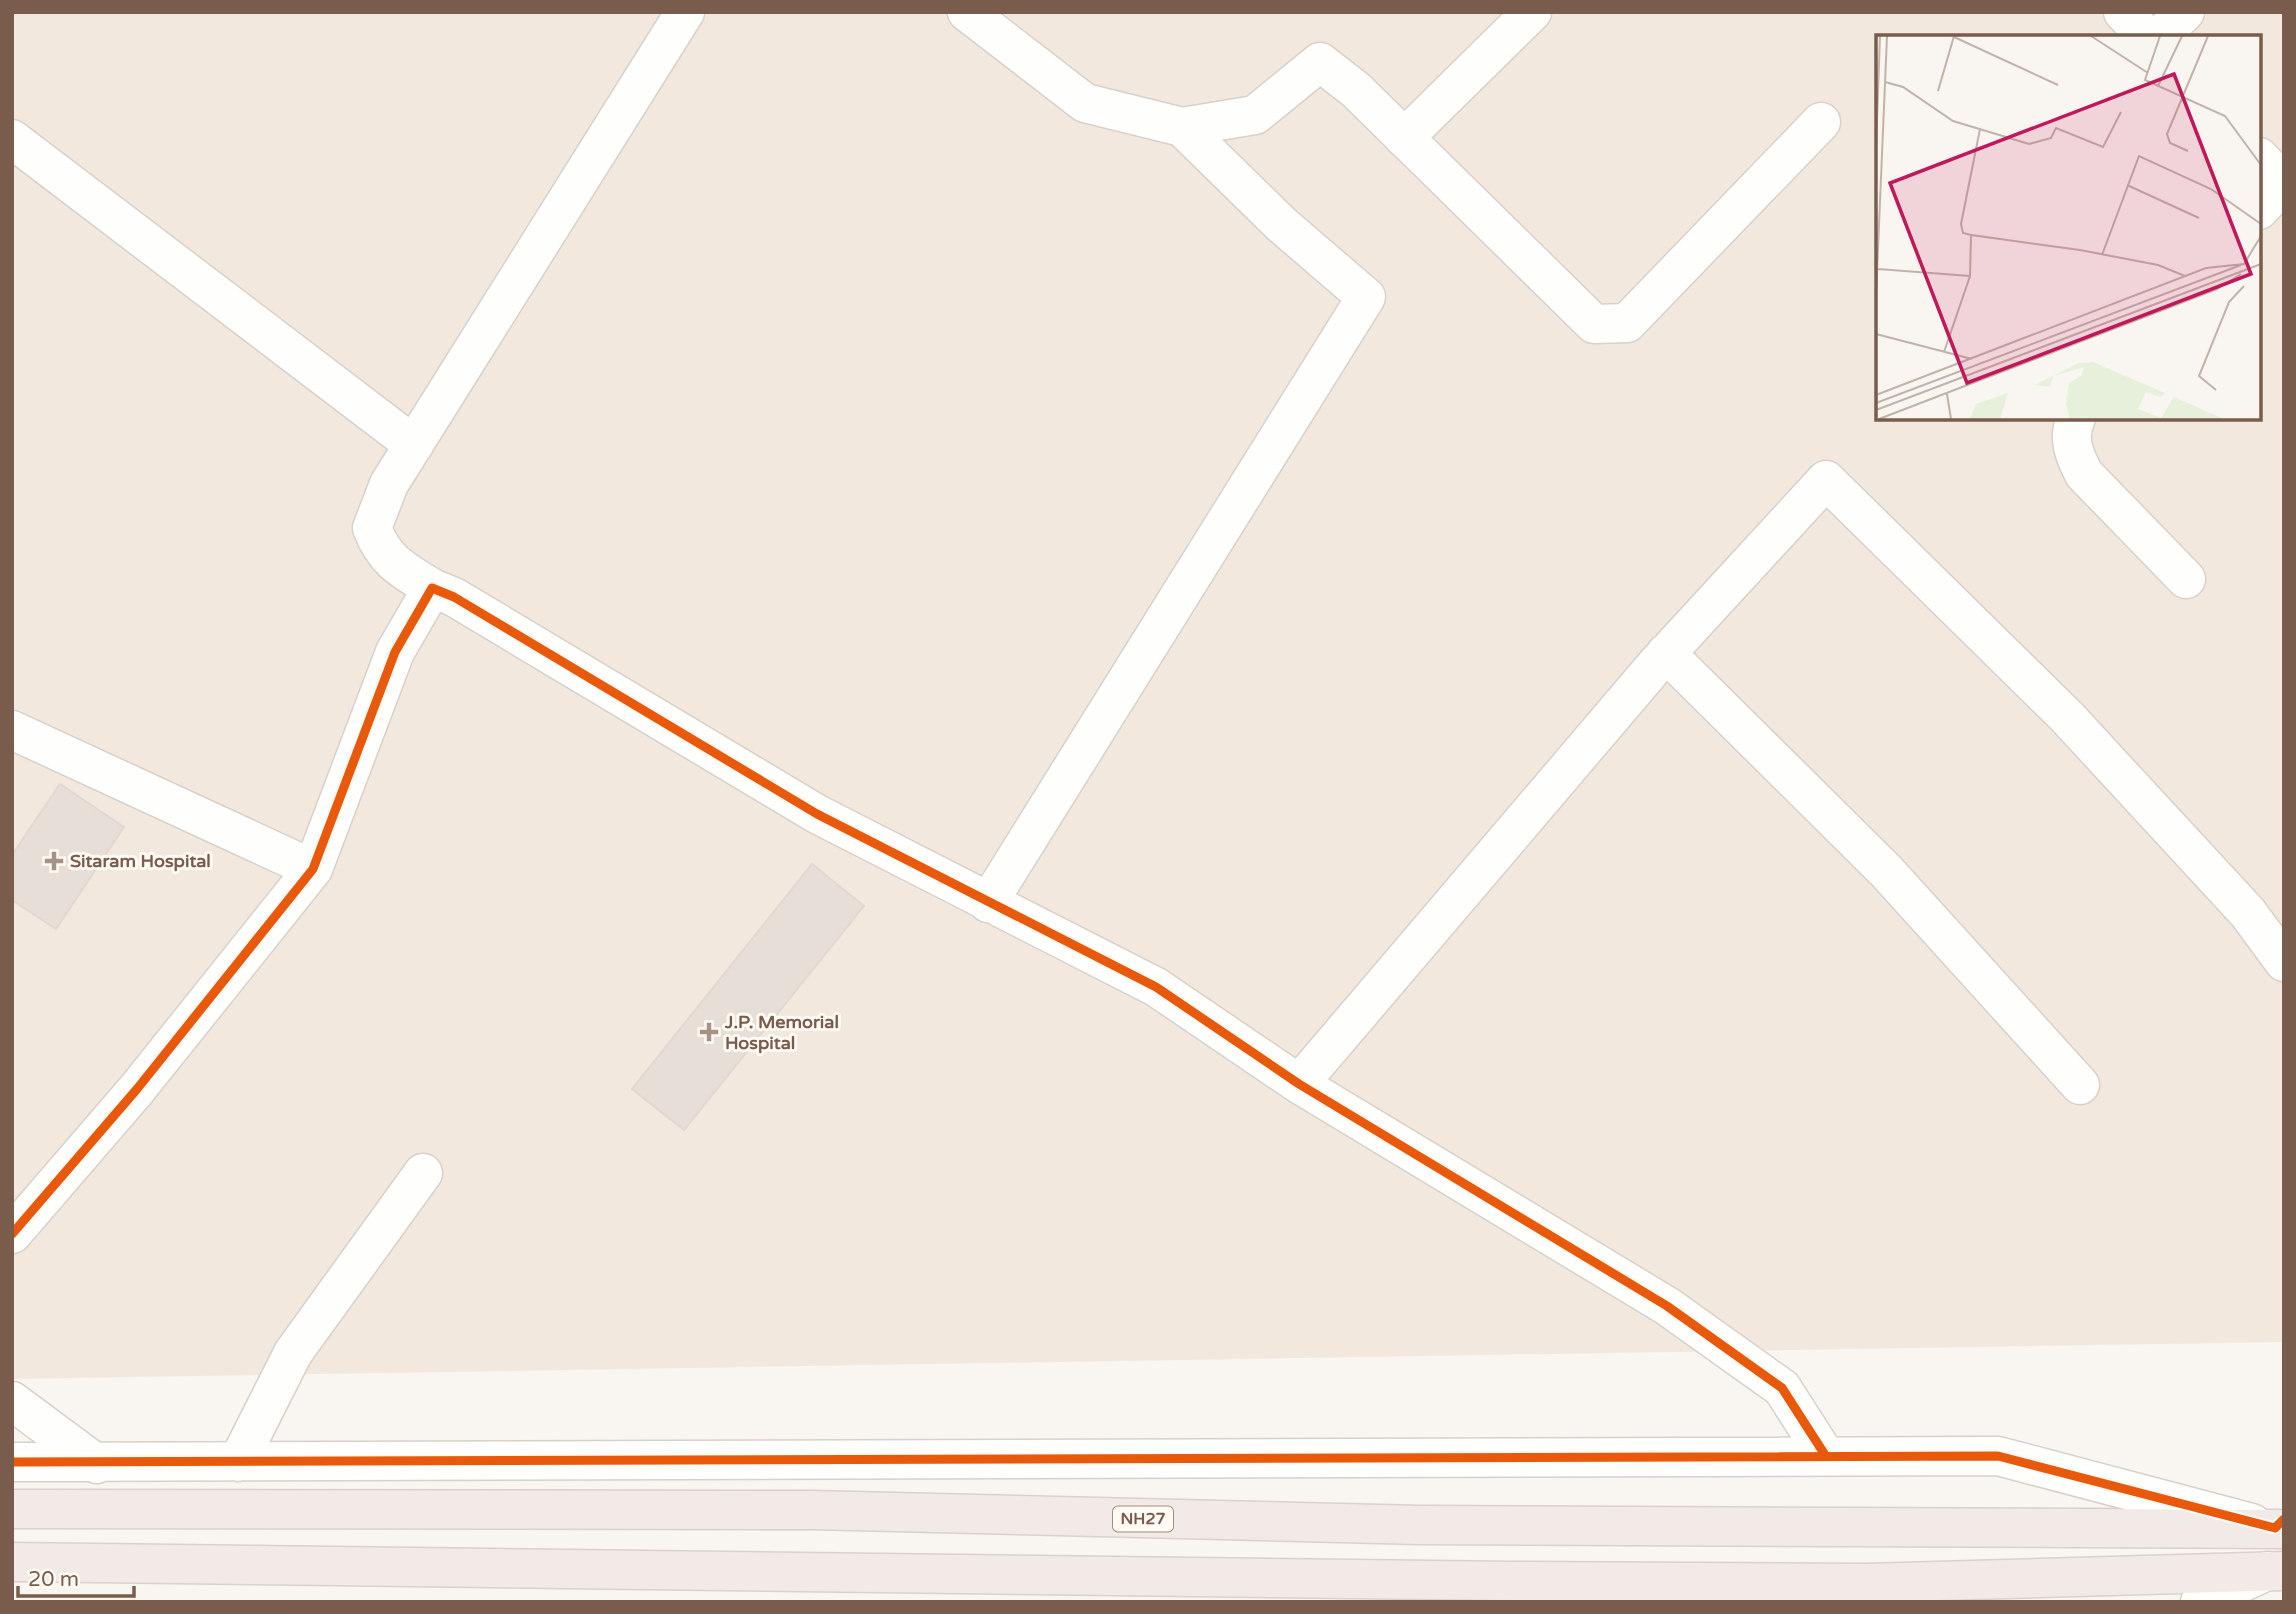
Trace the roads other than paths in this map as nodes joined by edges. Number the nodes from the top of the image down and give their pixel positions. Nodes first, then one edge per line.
1 (685, 12) edge
2 (967, 12) edge
3 (1532, 12) edge
4 (2123, 12) edge
5 (2185, 12) edge
6 (2145, 35) edge
7 (2161, 35) edge
8 (1821, 122) dead end
9 (1182, 127) junction
10 (1404, 138) junction
11 (12, 139) edge
12 (2261, 159) edge
13 (2284, 183) edge
14 (2261, 208) edge
15 (2075, 420) edge
16 (414, 444) junction
17 (2186, 579) dead end
18 (432, 588) junction
19 (1666, 653) junction
20 (12, 730) edge
21 (313, 869) junction
22 (988, 903) junction
23 (2284, 962) edge
24 (1299, 1084) junction
25 (2080, 1085) dead end
26 (423, 1173) dead end
27 (12, 1234) edge
28 (12, 1401) edge
29 (1825, 1455) junction
30 (12, 1462) edge
31 (238, 1462) junction
32 (97, 1464) junction
33 (12, 1509) edge
34 (2281, 1525) edge
35 (12, 1562) edge
36 (2275, 1571) edge
37 (2200, 1602) edge

1 - 16 street
2 - 9 street
3 - 10 street
4 - 6 street
5 - 7 street
8 - 10 street
9 - 10 street
9 - 22 street
11 - 16 street
12 - 13 street
13 - 14 street
15 - 17 street
16 - 18 street
18 - 21 street
18 - 22 street
19 - 23 street
19 - 24 street
19 - 25 street
20 - 21 street
21 - 27 street
22 - 24 street
24 - 29 street
26 - 31 street
28 - 32 street
29 - 31 street
29 - 34 street
30 - 32 street
31 - 32 street
33 - 34 highway, NH27
35 - 36 highway
36 - 37 street

